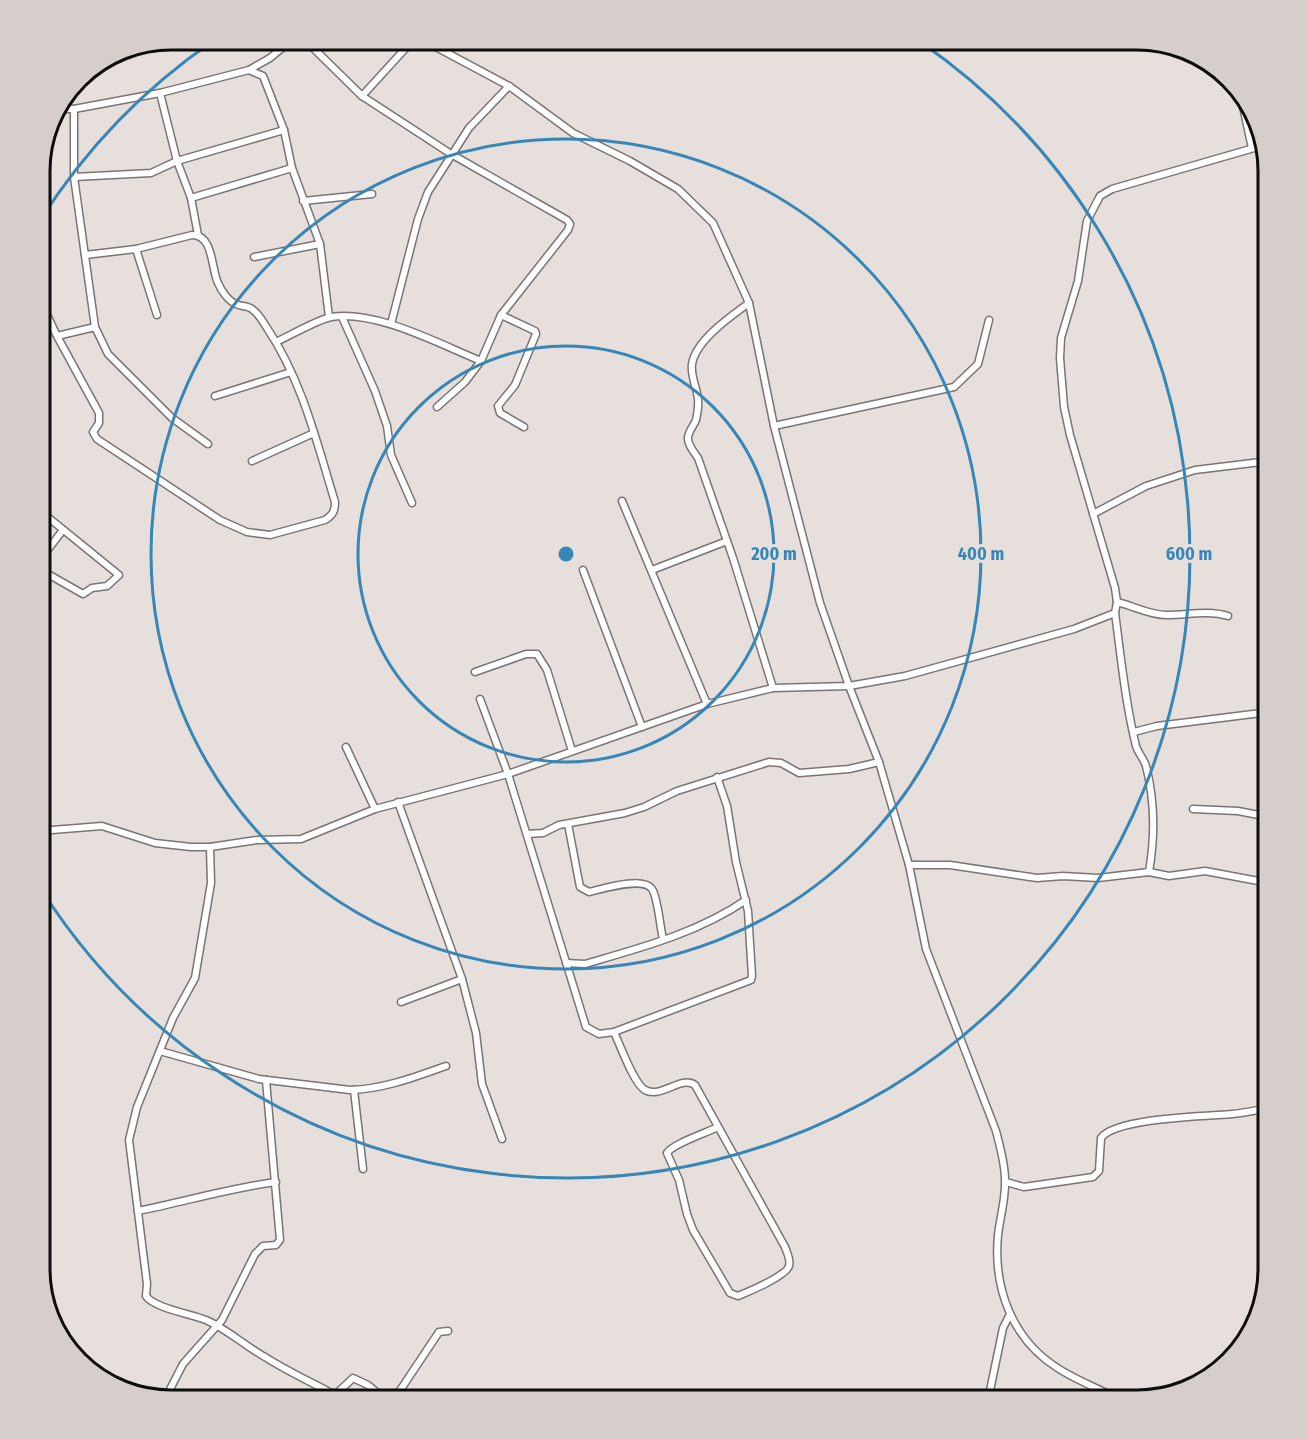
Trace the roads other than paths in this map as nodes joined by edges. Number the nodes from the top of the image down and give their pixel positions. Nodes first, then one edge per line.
1 (280, 50) edge
2 (315, 50) edge
3 (404, 50) edge
4 (442, 50) edge
5 (249, 70) junction
6 (509, 86) junction
7 (160, 93) junction
8 (362, 96) junction
9 (67, 109) edge
10 (74, 109) junction
11 (1245, 115) edge
12 (284, 130) junction
13 (1256, 147) edge
14 (1252, 148) junction
15 (451, 154) junction
16 (177, 161) junction
17 (292, 168) junction
18 (74, 177) junction
19 (372, 194) dead end
20 (191, 198) junction
21 (303, 201) junction
22 (198, 235) junction
23 (320, 244) junction
24 (136, 249) junction
25 (85, 255) junction
26 (254, 257) dead end
27 (748, 303) junction
28 (157, 315) dead end
29 (501, 315) junction
30 (329, 317) junction
31 (342, 317) junction
32 (988, 320) dead end
33 (50, 321) edge
34 (391, 324) junction
35 (94, 327) junction
36 (57, 336) junction
37 (276, 342) junction
38 (481, 361) junction
39 (291, 372) junction
40 (215, 396) dead end
41 (437, 407) dead end
42 (774, 426) junction
43 (524, 427) dead end
44 (314, 433) junction
45 (208, 444) dead end
46 (252, 461) dead end
47 (1258, 462) edge
48 (622, 501) dead end
49 (412, 503) dead end
50 (1093, 514) junction
51 (50, 519) edge
52 (63, 530) junction
53 (727, 541) junction
54 (50, 547) edge
55 (583, 570) dead end
56 (652, 570) junction
57 (50, 575) edge
58 (1117, 602) junction
59 (1115, 613) junction
60 (1228, 616) dead end
61 (475, 672) dead end
62 (849, 686) junction
63 (773, 688) junction
64 (480, 699) dead end
65 (707, 704) junction
66 (1258, 713) edge
67 (642, 727) junction
68 (1134, 732) junction
69 (346, 747) dead end
70 (572, 751) junction
71 (879, 762) junction
72 (508, 774) junction
73 (717, 777) junction
74 (398, 802) junction
75 (375, 809) junction
76 (1193, 809) dead end
77 (1258, 815) edge
78 (568, 824) junction
79 (50, 830) edge
80 (527, 834) junction
81 (210, 847) junction
82 (909, 865) junction
83 (1149, 872) junction
84 (1258, 881) edge
85 (746, 900) junction
86 (663, 939) junction
87 (566, 963) junction
88 (462, 979) junction
89 (400, 1002) dead end
90 (614, 1032) junction
91 (160, 1051) junction
92 (446, 1066) dead end
93 (266, 1080) junction
94 (354, 1090) junction
95 (1258, 1110) edge
96 (718, 1127) junction
97 (502, 1139) dead end
98 (363, 1169) dead end
99 (276, 1182) junction
100 (1006, 1182) junction
101 (138, 1211) junction
102 (1010, 1314) junction
103 (217, 1325) junction
104 (448, 1330) dead end
105 (170, 1390) edge
106 (323, 1390) edge
107 (342, 1390) edge
108 (375, 1390) edge
109 (400, 1390) edge
110 (990, 1390) edge
111 (1100, 1390) edge

1 - 5 street
2 - 8 street
3 - 8 street
4 - 6 street
5 - 7 street
5 - 12 street
6 - 15 street
6 - 27 street
7 - 10 street
7 - 16 street
8 - 15 street
9 - 10 street
10 - 18 street
11 - 14 street
12 - 16 street
12 - 17 street
13 - 14 street
14 - 50 street
15 - 29 street
15 - 34 street
16 - 18 street
16 - 20 street
17 - 20 street
17 - 21 street
18 - 25 street
19 - 21 street
20 - 22 street
21 - 23 street
22 - 24 street
22 - 37 street
23 - 26 street
23 - 30 street
24 - 25 street
24 - 28 street
25 - 35 street
27 - 42 street
27 - 53 street
29 - 38 street
29 - 43 street
30 - 31 street
30 - 37 street
31 - 34 street
31 - 49 street
32 - 42 street
33 - 36 street
34 - 38 street
35 - 36 street
35 - 45 street
36 - 44 street
37 - 39 street
38 - 41 street
39 - 40 street
39 - 44 street
42 - 62 street
44 - 46 street
47 - 50 street
48 - 56 street
50 - 58 street
51 - 52 street
52 - 54 street
52 - 57 street
53 - 56 street
53 - 63 street
55 - 67 street
56 - 65 street
58 - 59 street
58 - 60 street
59 - 62 street
59 - 68 street
61 - 70 street
62 - 63 street
62 - 71 street
63 - 65 street
64 - 72 street
65 - 67 street
66 - 68 street
67 - 70 street
68 - 83 street
69 - 75 street
70 - 72 street
71 - 73 street
71 - 82 street
72 - 74 street
72 - 80 street
73 - 78 street
73 - 85 street
74 - 75 street
74 - 88 street
75 - 81 street
76 - 77 street
78 - 80 street
78 - 86 street
79 - 81 street
80 - 87 street
81 - 91 street
82 - 83 street
82 - 100 street
83 - 84 street
85 - 86 street
85 - 90 street
86 - 87 street
87 - 90 street
88 - 89 street
88 - 97 street
90 - 96 street
91 - 93 street
91 - 101 street
92 - 94 street
93 - 94 street
93 - 99 street
94 - 98 street
95 - 100 street
96 - 96 street
99 - 101 street
99 - 103 street
100 - 102 street
101 - 103 street
102 - 110 street
102 - 111 street
103 - 105 street
103 - 106 street
104 - 109 street
107 - 108 street

